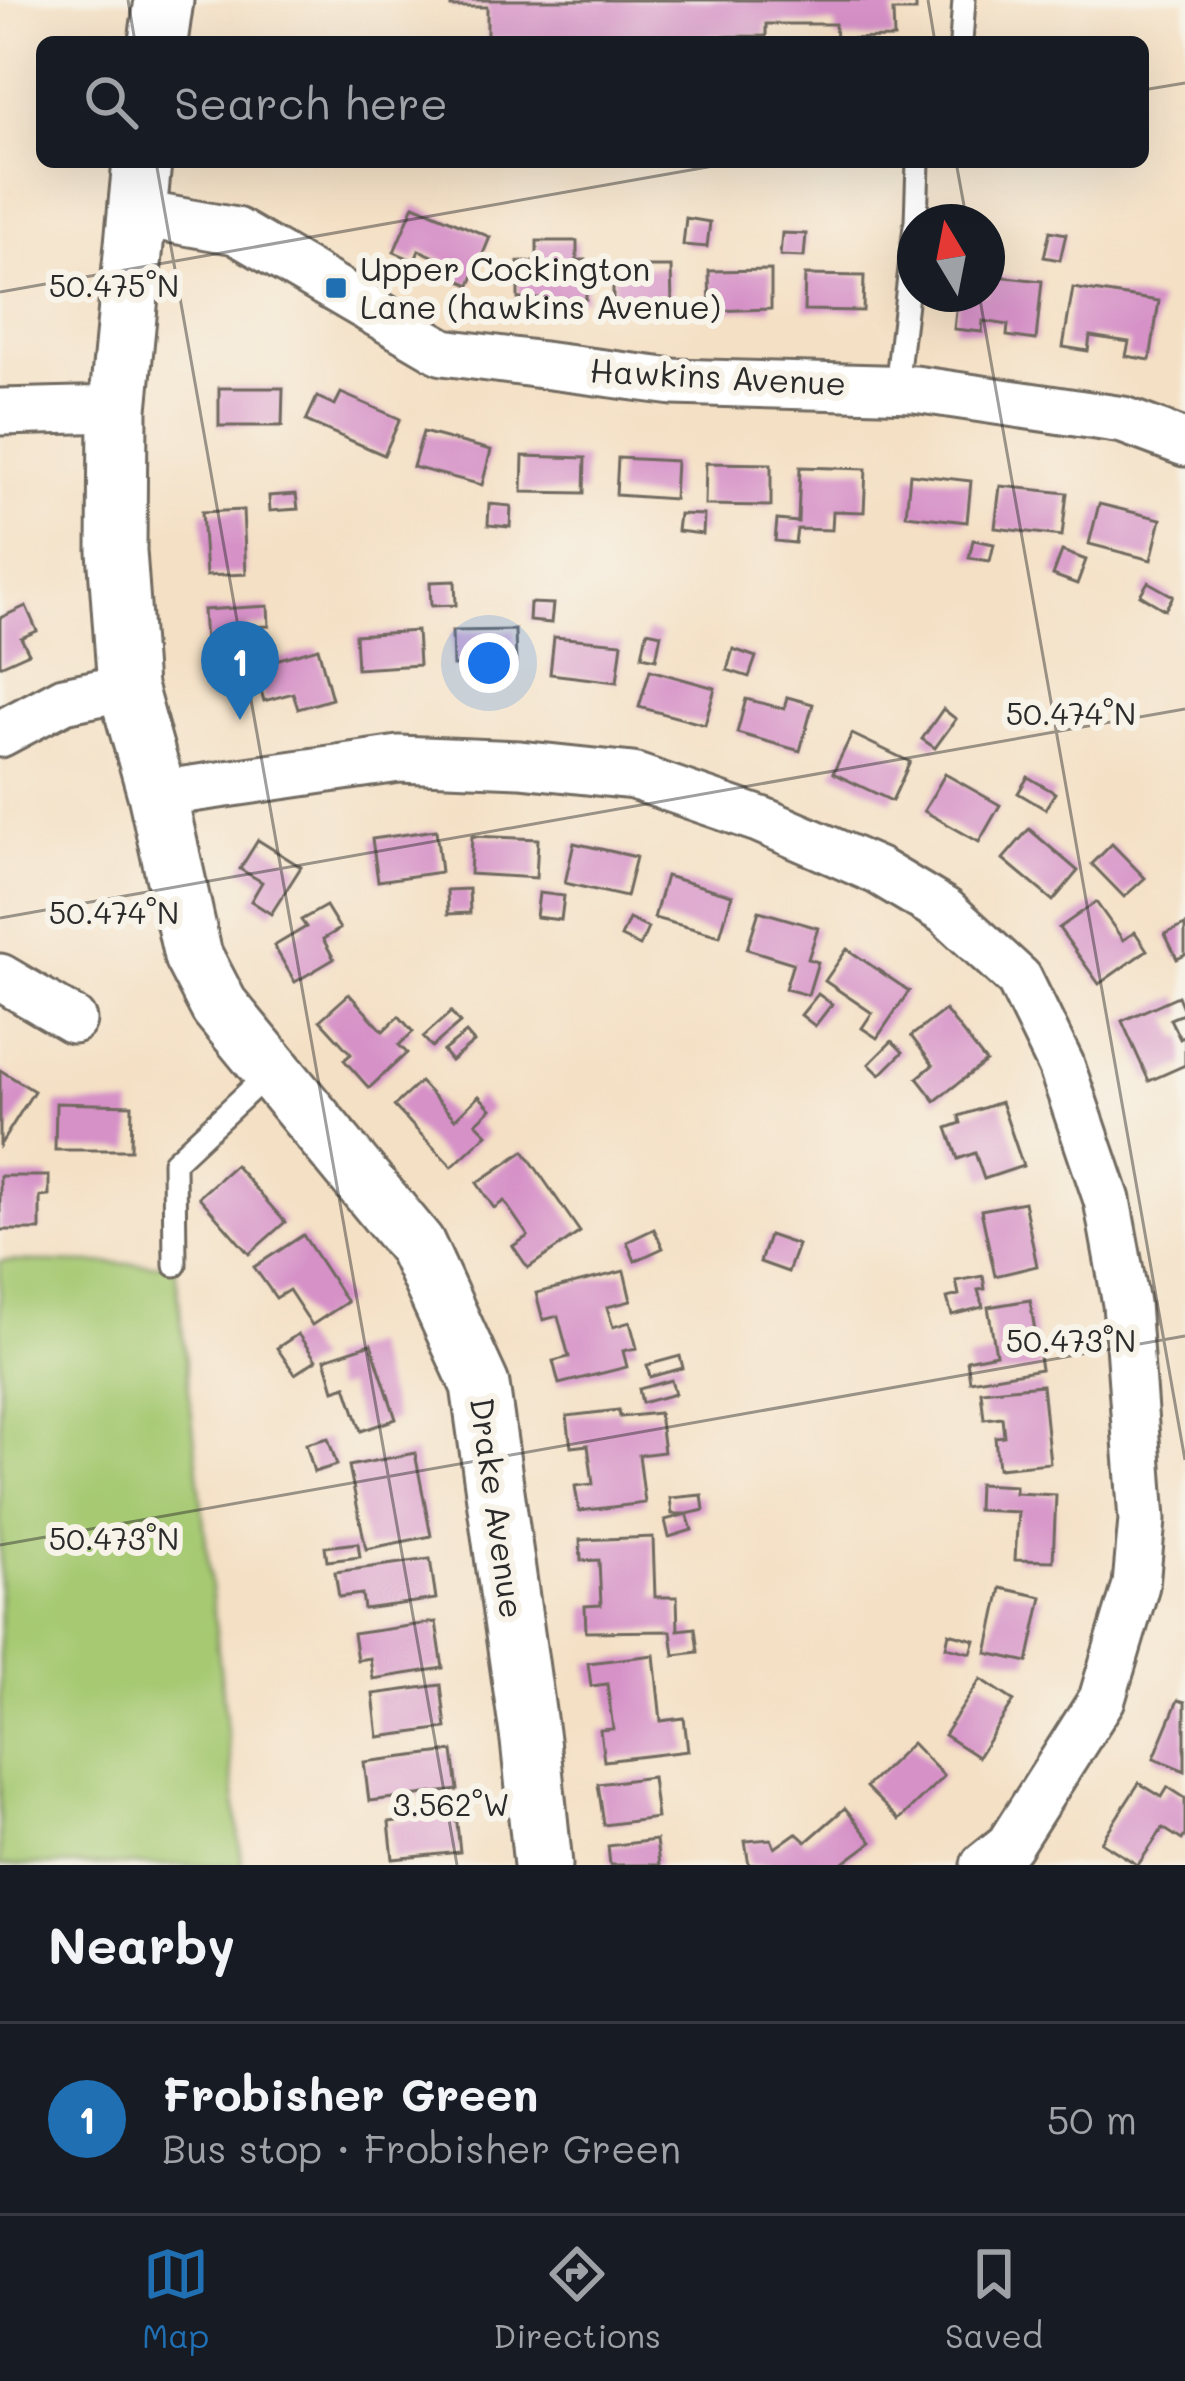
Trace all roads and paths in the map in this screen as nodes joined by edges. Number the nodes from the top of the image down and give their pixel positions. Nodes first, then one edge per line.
1 (164, 0) edge
2 (964, 0) edge
3 (159, 36) edge
4 (961, 36) edge
5 (918, 168) edge
6 (138, 188) edge
7 (916, 204) edge
8 (905, 312) edge
9 (896, 387) junction
10 (118, 410) junction
11 (0, 412) edge
12 (1185, 443) edge
13 (127, 687) junction
14 (0, 734) edge
15 (158, 794) junction
16 (0, 977) edge
17 (73, 1020) dead end
18 (272, 1070) junction
19 (175, 1265) dead end
20 (543, 1865) edge
21 (984, 1865) edge

1 - 3 street
2 - 4 lane
5 - 7 lane
6 - 9 street, Hawkins Avenue
6 - 10 street, Drake Avenue
8 - 9 lane
9 - 12 street, Hawkins Avenue
10 - 11 street
10 - 13 street, Drake Avenue
13 - 14 street
13 - 15 street, Drake Avenue
15 - 18 street, Drake Avenue
15 - 21 street
16 - 17 street
18 - 19 lane
18 - 20 street, Drake Avenue

